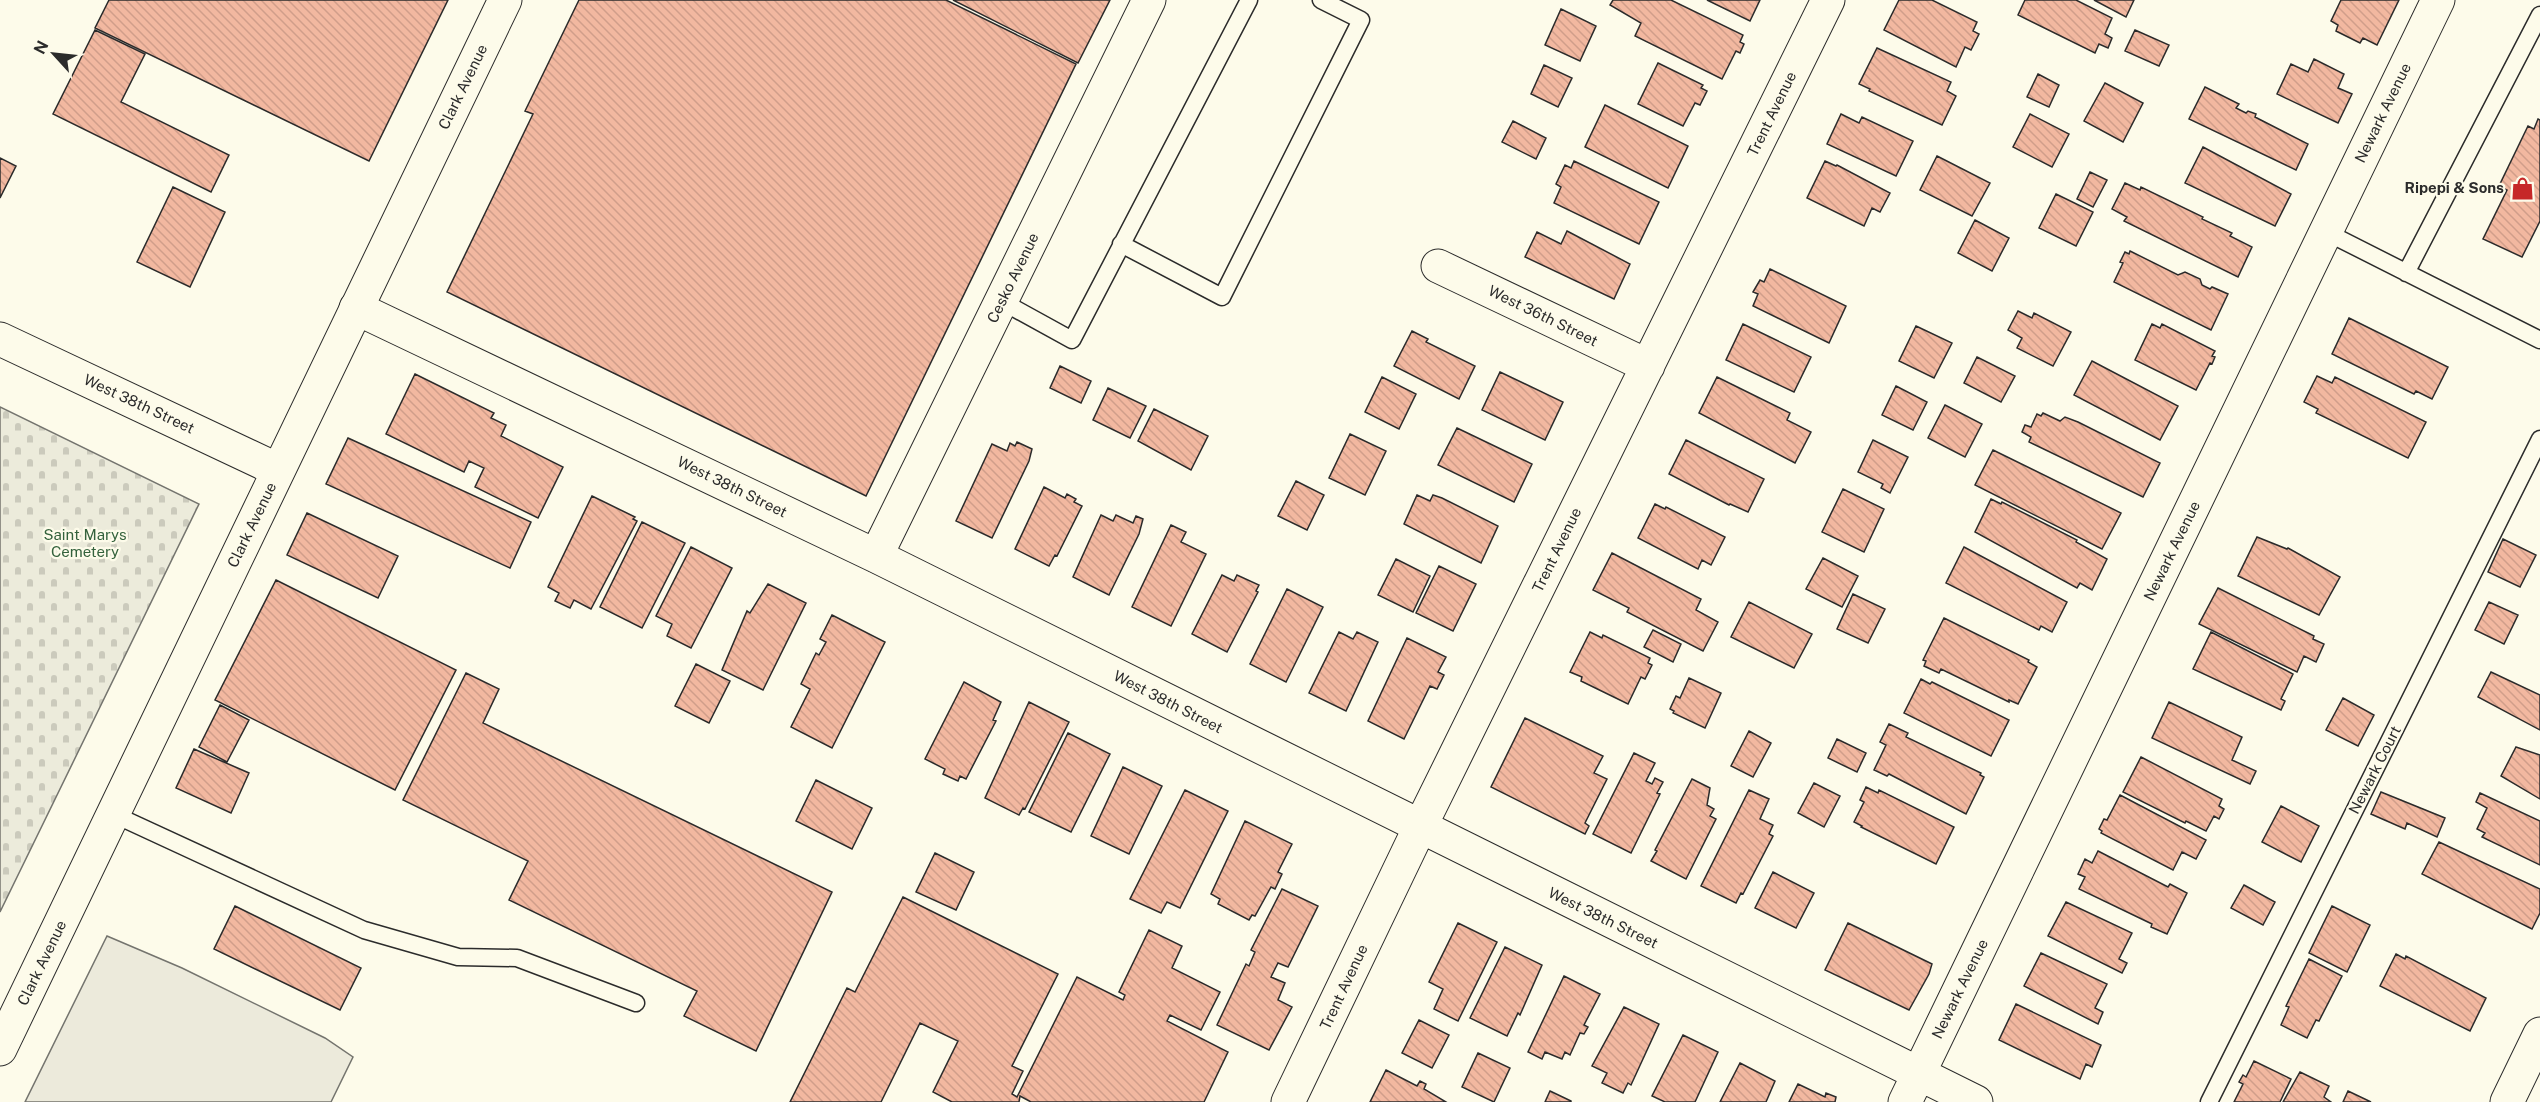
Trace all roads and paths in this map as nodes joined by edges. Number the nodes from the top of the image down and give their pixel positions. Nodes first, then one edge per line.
1 (505, 0) edge
2 (1149, 0) edge
3 (1249, 0) edge
4 (1321, 0) edge
5 (1828, 0) edge
6 (2438, 0) edge
7 (2540, 15) edge
8 (2326, 232) junction
9 (1121, 244) junction
10 (1438, 266) dead end
11 (2406, 273) junction
12 (1001, 302) junction
13 (357, 308) junction
14 (0, 339) edge
15 (2540, 340) edge
16 (1648, 366) junction
17 (2540, 439) edge
18 (278, 470) junction
19 (876, 556) junction
20 (113, 814) junction
21 (1420, 827) junction
22 (636, 1003) dead end
23 (2537, 1047) edge
24 (0, 1049) edge
25 (1912, 1088) edge
26 (1288, 1102) edge
27 (1976, 1102) edge
28 (2209, 1102) edge
29 (2507, 1102) edge

1 - 13 street, Clark Avenue
2 - 12 street, Cesko Avenue
3 - 9 lane
4 - 9 lane
5 - 16 street, Trent Avenue
6 - 8 street, Newark Avenue
7 - 11 lane
8 - 11 lane
8 - 25 street, Newark Avenue
9 - 12 lane
10 - 16 street, West 36th Street
11 - 15 lane
12 - 19 street, Cesko Avenue
13 - 18 street, Clark Avenue
13 - 19 street, West 38th Street
14 - 18 street, West 38th Street
16 - 21 street, Trent Avenue
17 - 28 lane, Newark Court
18 - 20 street, Clark Avenue
19 - 21 street, West 38th Street
20 - 22 lane
20 - 24 street, Clark Avenue
21 - 25 street, West 38th Street
21 - 26 street, Trent Avenue
23 - 29 street
25 - 27 street, West 38th Street

